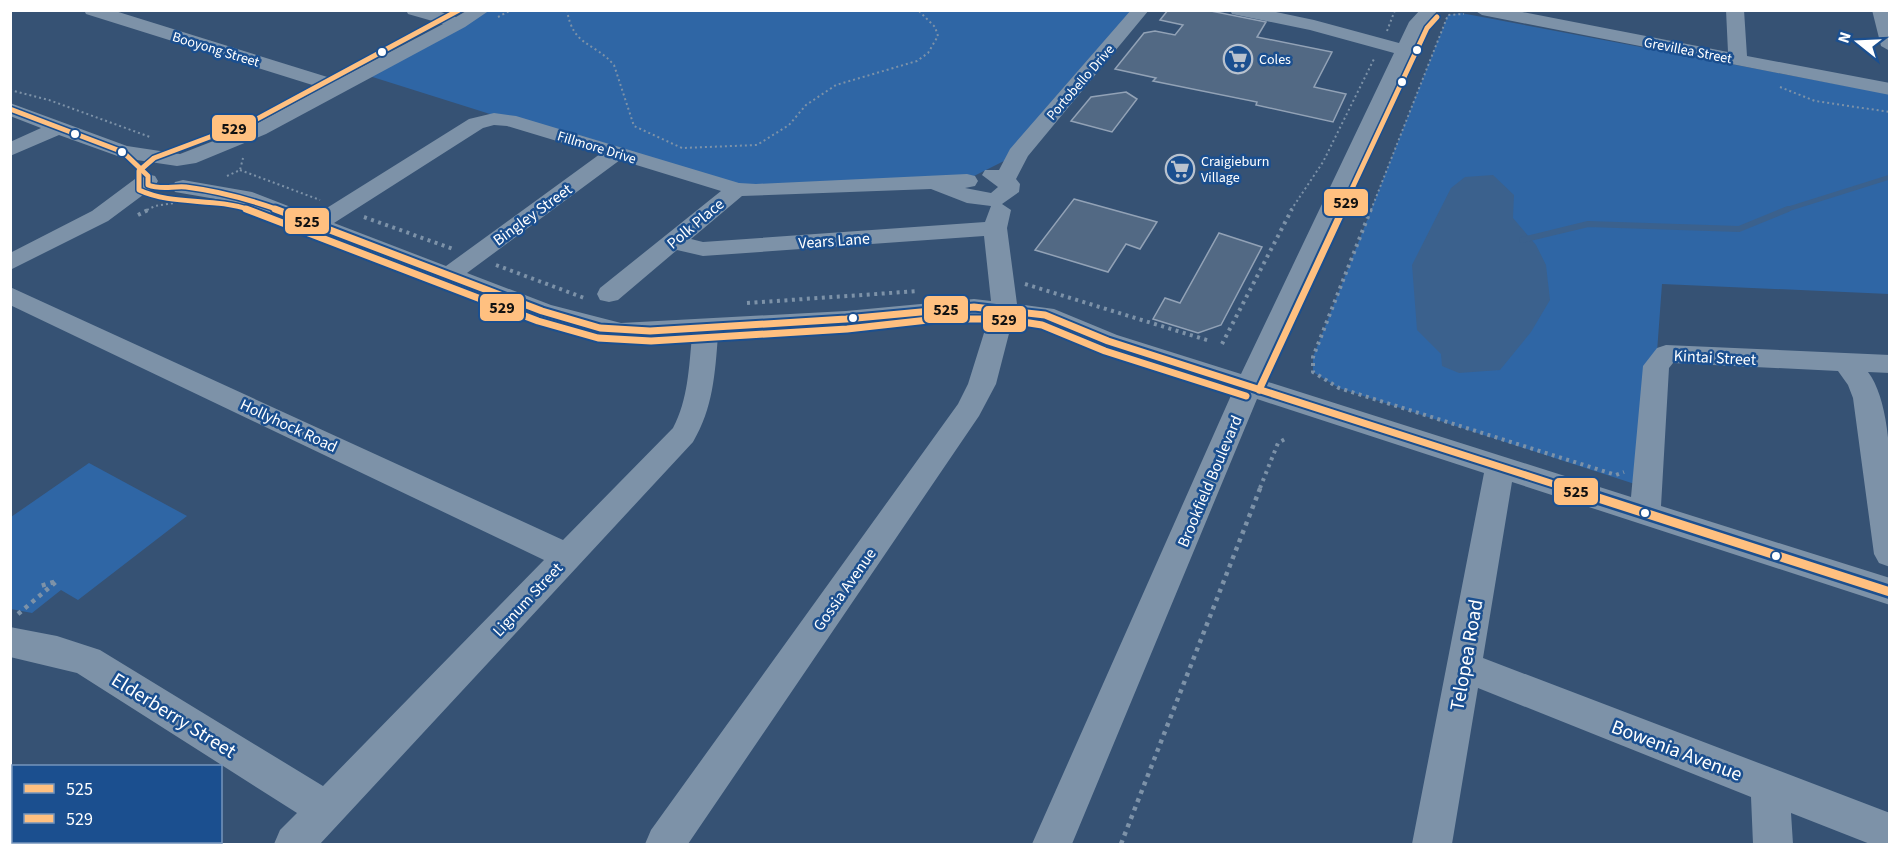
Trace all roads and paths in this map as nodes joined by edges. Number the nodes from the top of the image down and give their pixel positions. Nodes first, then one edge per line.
1 (92, 10) edge
2 (414, 10) edge
3 (483, 10) edge
4 (567, 10) edge
5 (918, 10) edge
6 (1238, 10) edge
7 (1395, 10) edge
8 (1588, 10) edge
9 (1734, 10) edge
10 (1881, 10) edge
11 (1140, 11) edge
12 (1479, 12) edge
13 (1421, 14) edge
14 (459, 23) junction
15 (1585, 31) junction
16 (1890, 46) edge
17 (1393, 47) junction
18 (1738, 60) junction
19 (339, 87) junction
20 (1890, 89) edge
21 (10, 90) edge
22 (10, 110) edge
23 (60, 127) junction
24 (259, 130) junction
25 (155, 138) dead end
26 (10, 150) edge
27 (123, 152) junction
28 (616, 153) junction
29 (1018, 154) junction
30 (183, 159) junction
31 (240, 170) dead end
32 (210, 171) junction
33 (148, 178) junction
34 (273, 182) dead end
35 (180, 187) junction
36 (972, 187) junction
37 (1005, 188) junction
38 (737, 189) junction
39 (244, 197) junction
40 (100, 216) junction
41 (316, 225) junction
42 (995, 228) junction
43 (673, 242) junction
44 (10, 263) edge
45 (449, 275) junction
46 (609, 294) dead end
47 (10, 295) edge
48 (1002, 305) junction
49 (706, 328) junction
50 (1210, 340) dead end
51 (1222, 344) dead end
52 (1845, 363) junction
53 (1890, 364) edge
54 (1249, 386) junction
55 (1287, 438) dead end
56 (1500, 466) junction
57 (1647, 477) junction
58 (1645, 512) junction
59 (1890, 554) edge
60 (567, 556) junction
61 (36, 587) dead end
62 (1890, 592) edge
63 (14, 628) edge
64 (1465, 667) junction
65 (1770, 786) junction
66 (327, 810) junction
67 (1890, 833) edge
68 (294, 844) edge
69 (665, 844) edge
70 (1052, 844) edge
71 (1121, 844) edge
72 (1432, 844) edge
73 (1773, 844) edge

1 - 19 street, Booyong Street
2 - 14 street
3 - 14 street
4 - 5 path
6 - 17 street
7 - 17 path
8 - 15 street
9 - 18 street
10 - 16 street
11 - 29 street, Portobello Drive
12 - 15 street, Grevillea Street
12 - 57 path
13 - 17 street, Brookfield Boulevard
14 - 19 street
15 - 18 street, Grevillea Street
17 - 51 path
17 - 54 street, Brookfield Boulevard
18 - 20 street, Grevillea Street
19 - 24 street
21 - 25 path
22 - 23 street
23 - 26 street
23 - 27 street
24 - 30 street
24 - 32 street
27 - 30 street
27 - 33 street
28 - 38 street, Fillmore Drive
28 - 41 street, Fillmore Drive
28 - 45 street, Bingley Street
29 - 36 street, Portobello Drive
29 - 37 street, Portobello Drive
30 - 32 street
30 - 33 street
31 - 34 path
32 - 35 street
32 - 39 street
33 - 35 street
33 - 40 street
35 - 39 street
35 - 40 street
36 - 37 street, Fillmore Drive
36 - 38 street, Fillmore Drive
36 - 42 street, Portobello Drive
37 - 42 street, Portobello Drive
38 - 43 street, Polk Place
39 - 41 street
40 - 44 street
41 - 45 street
42 - 43 street, Vears Lane
42 - 48 street, Portobello Drive
43 - 46 street, Polk Place
45 - 49 street
47 - 60 street, Hollyhock Road
48 - 49 street
48 - 50 path
48 - 54 street
48 - 69 street, Gossia Avenue
49 - 60 street, Lignum Street
52 - 53 street, Kintai Street
52 - 57 street, Kintai Street
52 - 59 street
54 - 56 street
54 - 70 street, Brookfield Boulevard
55 - 71 path
56 - 58 street
56 - 64 street, Telopea Road
57 - 58 street, Kintai Street
58 - 62 street
60 - 66 street, Lignum Street
61 - 63 path
63 - 66 street, Elderberry Street
64 - 65 street, Bowenia Avenue
64 - 72 street, Telopea Road
65 - 67 street, Bowenia Avenue
65 - 73 street
66 - 68 street, Lignum Street

